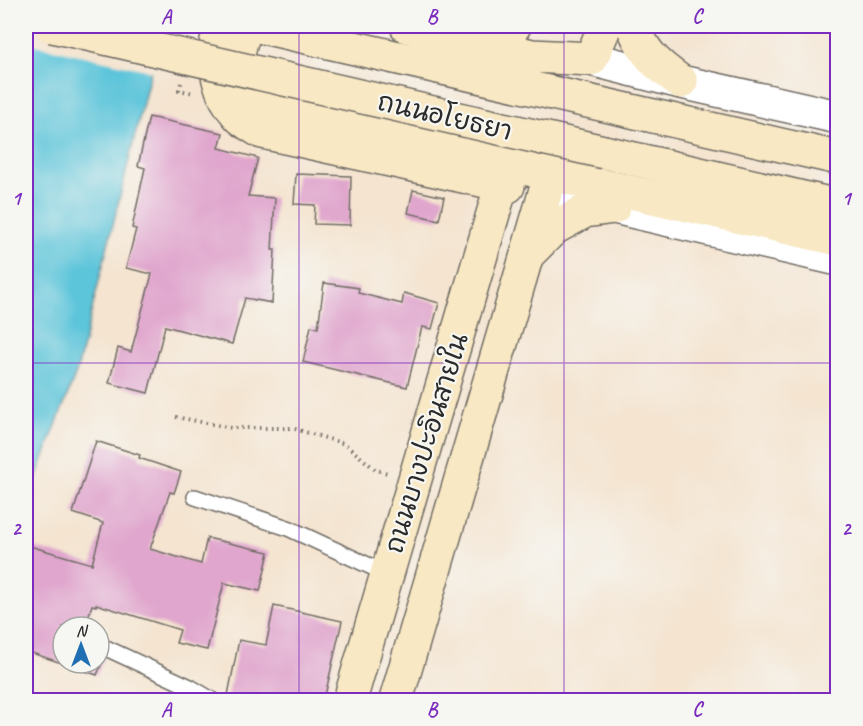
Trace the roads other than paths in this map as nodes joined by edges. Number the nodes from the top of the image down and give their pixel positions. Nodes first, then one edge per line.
1 (52, 26) edge
2 (223, 26) edge
3 (249, 26) edge
4 (258, 26) edge
5 (407, 26) edge
6 (503, 26) edge
7 (514, 26) edge
8 (605, 26) edge
9 (633, 26) edge
10 (591, 59) junction
11 (681, 82) junction
12 (837, 117) edge
13 (837, 158) edge
14 (505, 174) junction
15 (452, 175) junction
16 (548, 183) junction
17 (837, 206) edge
18 (614, 207) junction
19 (837, 238) edge
20 (482, 254) junction
21 (527, 255) junction
22 (837, 259) edge
23 (195, 497) dead end
24 (387, 574) junction
25 (111, 650) edge
26 (212, 700) edge
27 (350, 700) edge
28 (396, 700) edge

1 - 17 main road, ถนนอโยธยา, bridge
2 - 15 main road
3 - 14 main road
4 - 13 main road, ถนนอโยธยา
5 - 10 main road
6 - 7 main road
6 - 10 main road
8 - 10 main road
9 - 11 main road
10 - 11 street
11 - 12 street
14 - 15 main road
14 - 16 main road
14 - 20 main road, ถนนบางปะอินสายใน
15 - 20 main road
16 - 18 street
16 - 19 main road
16 - 21 main road, ถนนบางปะอินสายใน
18 - 21 main road
18 - 22 street
20 - 24 main road, ถนนบางปะอินสายใน
21 - 28 main road, ถนนบางปะอินสายใน
23 - 24 lane
24 - 27 main road, ถนนบางปะอินสายใน
25 - 26 lane

